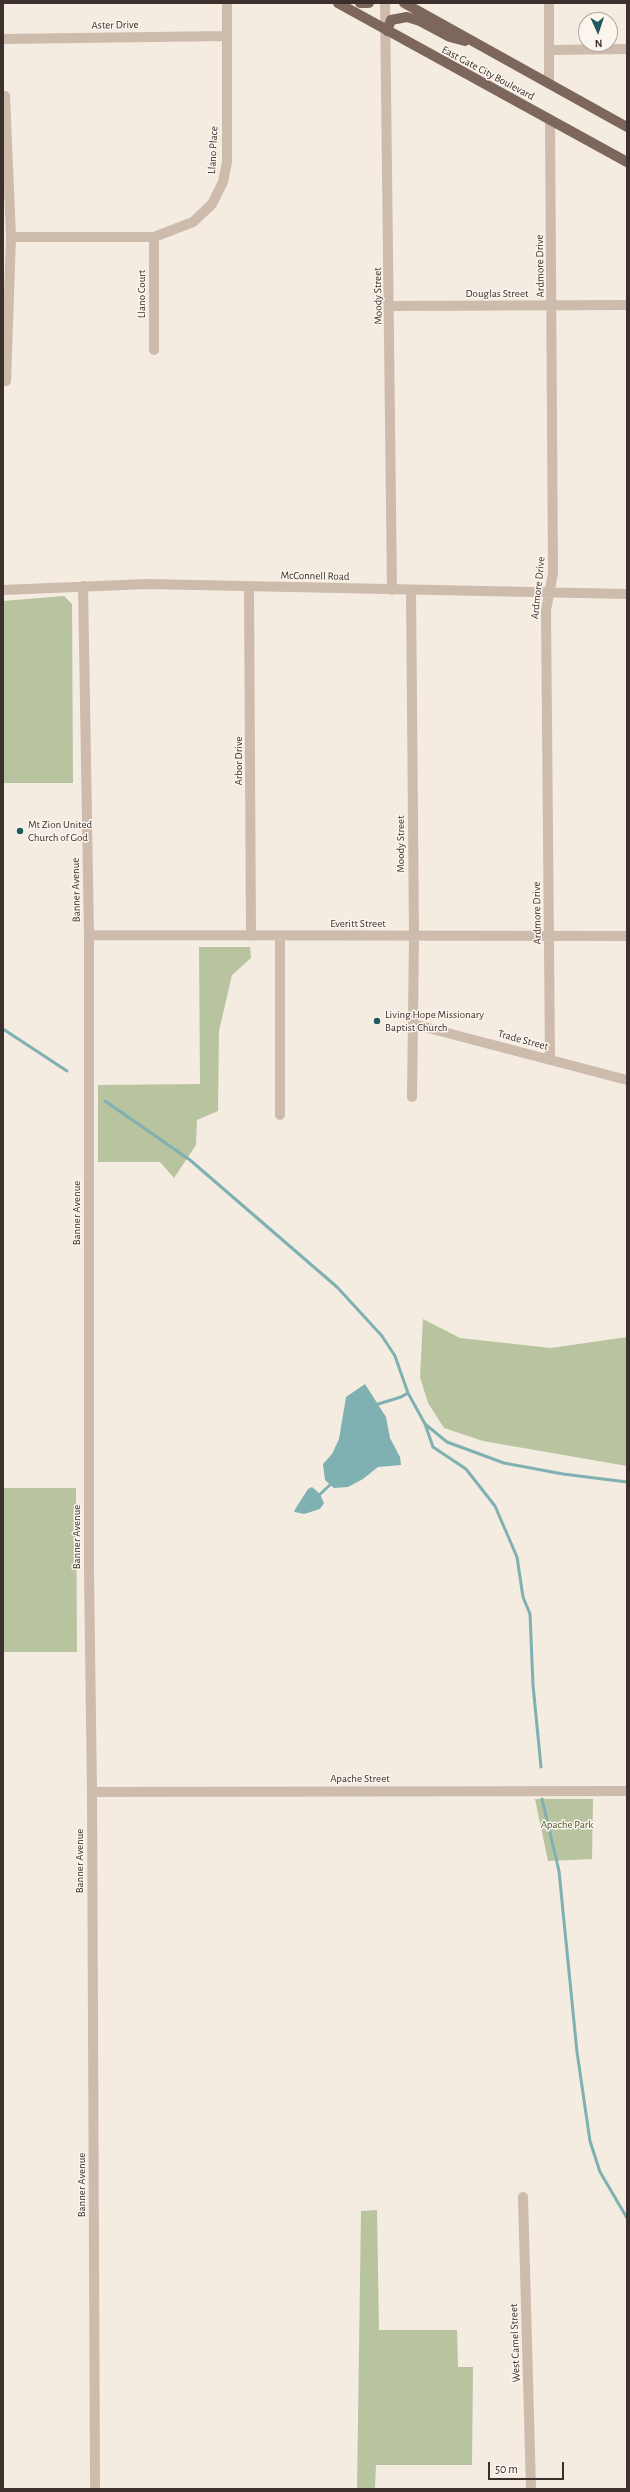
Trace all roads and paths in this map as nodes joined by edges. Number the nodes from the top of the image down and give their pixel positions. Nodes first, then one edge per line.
1 (227, 3) edge
2 (338, 3) edge
3 (360, 3) edge
4 (369, 3) edge
5 (385, 3) edge
6 (404, 3) edge
7 (549, 3) edge
8 (387, 31) junction
9 (227, 36) junction
10 (3, 39) edge
11 (477, 44) junction
12 (627, 49) edge
13 (550, 50) junction
14 (549, 84) junction
15 (5, 96) dead end
16 (550, 120) junction
17 (627, 127) edge
18 (627, 162) edge
19 (11, 237) junction
20 (154, 237) junction
21 (627, 305) edge
22 (390, 306) junction
23 (553, 306) junction
24 (154, 350) dead end
25 (6, 382) dead end
26 (83, 586) junction
27 (249, 587) junction
28 (3, 590) edge
29 (392, 590) junction
30 (411, 590) junction
31 (549, 593) junction
32 (627, 594) edge
33 (89, 936) junction
34 (251, 936) junction
35 (280, 936) junction
36 (627, 936) edge
37 (414, 937) junction
38 (549, 937) junction
39 (413, 1024) junction
40 (550, 1059) junction
41 (627, 1080) edge
42 (412, 1097) dead end
43 (280, 1115) dead end
44 (627, 1791) edge
45 (92, 1792) junction
46 (523, 2197) dead end
47 (95, 2489) edge
48 (531, 2489) edge

1 - 9 street, Llano Place
2 - 8 main road, East Gate City Boulevard
3 - 4 main road
5 - 8 street, Moody Street
6 - 11 main road, East Gate City Boulevard
7 - 13 street
8 - 11 main road
8 - 16 main road, East Gate City Boulevard
8 - 22 street, Moody Street
9 - 10 street, Aster Drive
9 - 20 street, Llano Place
11 - 14 main road, East Gate City Boulevard
12 - 13 street
13 - 14 street
14 - 17 main road, East Gate City Boulevard
15 - 19 street
16 - 18 main road, East Gate City Boulevard
16 - 23 street, Ardmore Drive
19 - 20 street, Llano Place
19 - 25 street
20 - 24 street, Llano Court
21 - 23 street, Douglas Street
22 - 23 street, Douglas Street
22 - 29 street, Moody Street
23 - 31 street, Ardmore Drive
26 - 27 street, McConnell Road
26 - 28 street, McConnell Road
26 - 33 street, Banner Avenue
27 - 29 street, McConnell Road
27 - 34 street, Arbor Drive
29 - 30 street, McConnell Road
30 - 31 street, McConnell Road
30 - 37 street, Moody Street
31 - 32 street, McConnell Road
31 - 38 street, Ardmore Drive
33 - 34 street, Everitt Street
33 - 45 street, Banner Avenue
34 - 35 street, Everitt Street
35 - 37 street, Everitt Street
35 - 43 street
36 - 38 street, Everitt Street
37 - 38 street, Everitt Street
37 - 39 street, Moody Street
38 - 40 street, Ardmore Drive
39 - 40 street, Trade Street
39 - 42 street, Moody Street
40 - 41 street, Trade Street
44 - 45 street, Apache Street
45 - 47 street, Banner Avenue
46 - 48 street, West Camel Street

